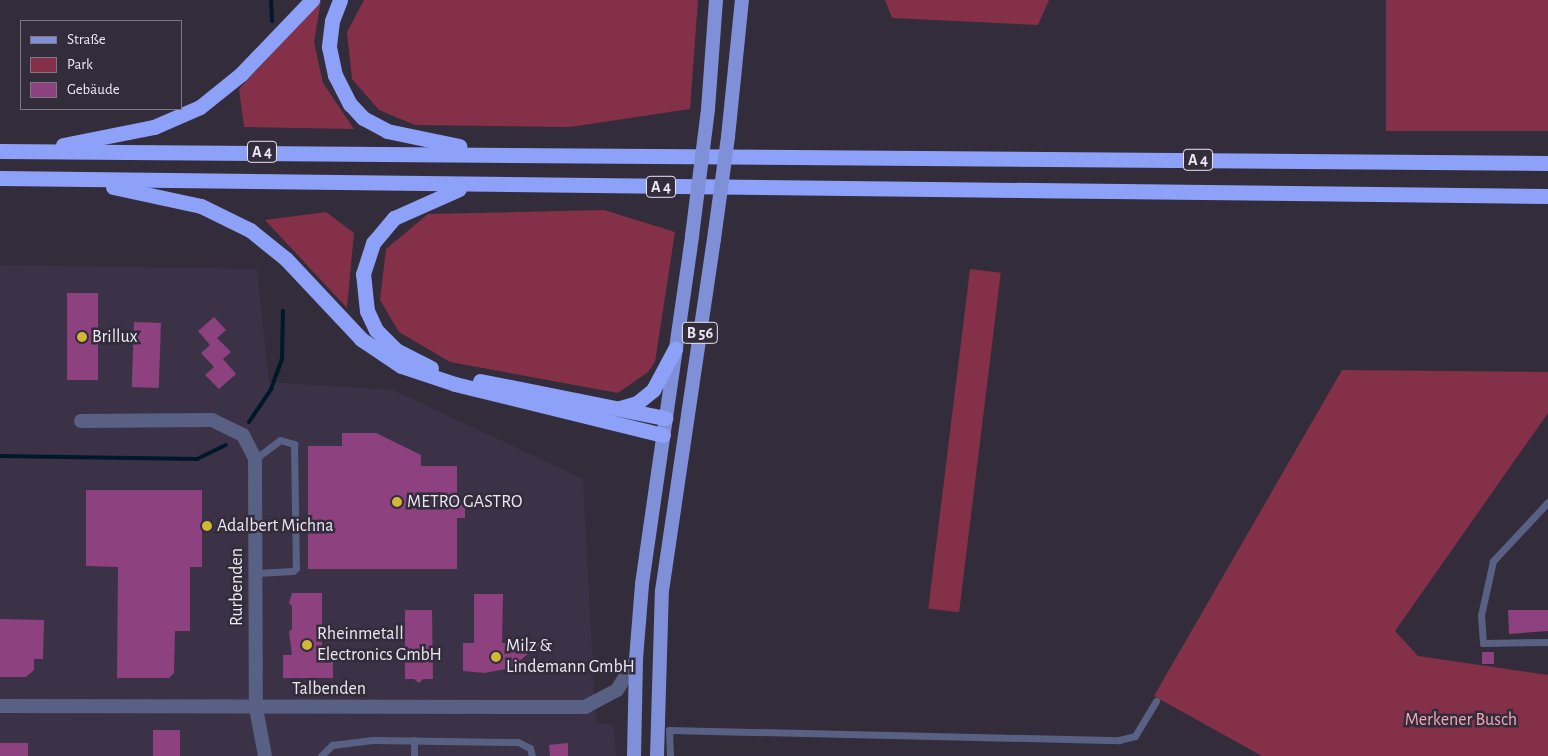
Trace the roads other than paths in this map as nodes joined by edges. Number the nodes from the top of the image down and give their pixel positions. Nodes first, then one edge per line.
1 (312, 0) edge
2 (340, 0) edge
3 (716, 0) edge
4 (742, 0) edge
5 (0, 151) edge
6 (22, 152) junction
7 (502, 153) junction
8 (1548, 163) edge
9 (0, 178) edge
10 (67, 179) junction
11 (469, 185) junction
12 (1548, 196) edge
13 (675, 349) junction
14 (619, 408) junction
15 (665, 418) junction
16 (81, 421) dead end
17 (685, 427) junction
18 (663, 434) junction
19 (255, 459) junction
20 (1548, 502) edge
21 (256, 573) junction
22 (1548, 642) edge
23 (636, 659) junction
24 (1156, 701) dead end
25 (0, 706) edge
26 (256, 708) junction
27 (414, 740) junction
28 (265, 756) edge
29 (321, 756) edge
30 (414, 756) edge
31 (532, 756) edge
32 (634, 756) edge
33 (657, 756) edge
34 (670, 756) edge

1 - 6 highway
2 - 7 highway, A 4
3 - 13 main road, B 56, bridge
4 - 17 main road, B 56, bridge
5 - 6 highway, A 4
6 - 7 highway, A 4
7 - 8 highway, A 4
9 - 10 highway, A 4
10 - 11 highway, A 4
10 - 18 highway, A 4
11 - 12 highway, A 4
11 - 14 highway
13 - 14 highway
13 - 15 main road, B 56
14 - 15 highway
15 - 17 main road
15 - 18 main road, B 56
16 - 19 street, Rurbenden
17 - 18 main road
17 - 33 main road, B 56
18 - 23 main road, B 56
19 - 21 street, Rurbenden
19 - 21 lane
20 - 22 lane
21 - 26 street, Rurbenden
23 - 26 street, Talbenden
23 - 32 main road, B 56
24 - 34 lane
25 - 26 street, Talbenden
26 - 28 street, Rurbenden
27 - 29 lane
27 - 30 lane
27 - 31 lane

